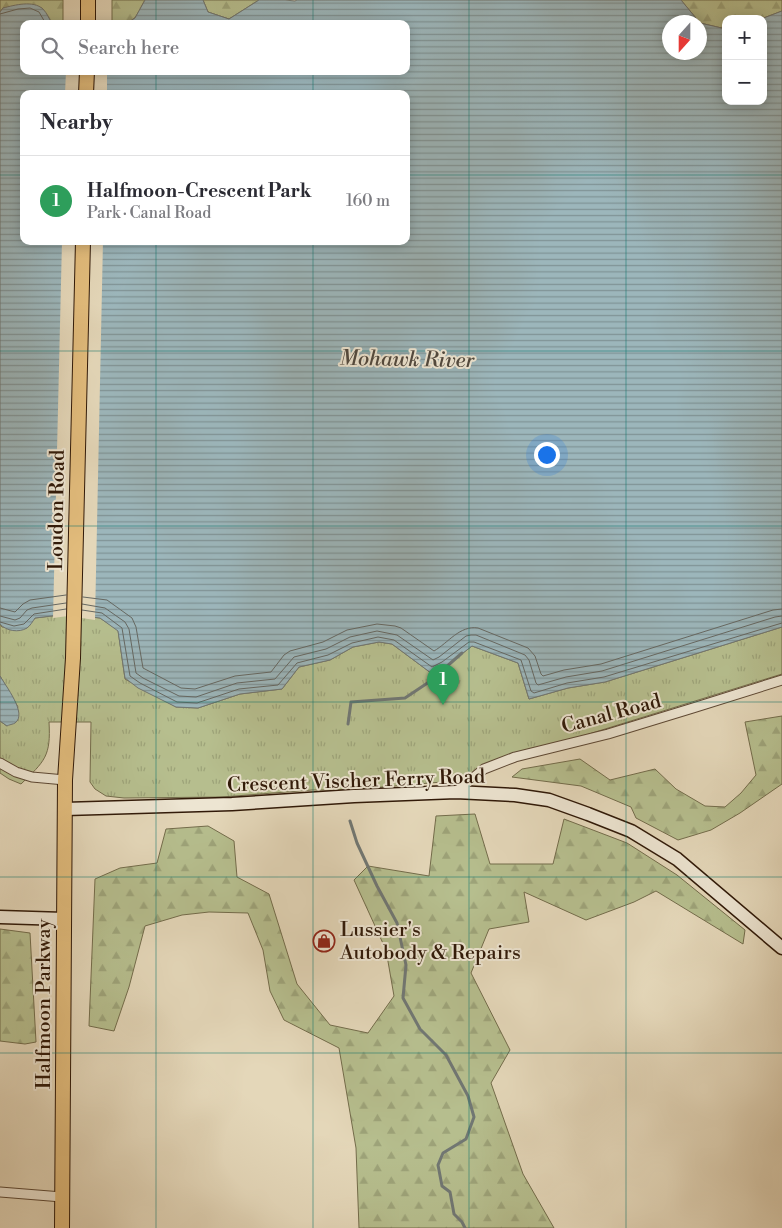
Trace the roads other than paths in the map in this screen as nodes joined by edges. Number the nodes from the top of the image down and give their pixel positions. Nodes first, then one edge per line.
1 (88, 4) edge
2 (88, 20) edge
3 (87, 75) edge
4 (86, 90) edge
5 (83, 245) edge
6 (782, 680) edge
7 (0, 763) edge
8 (65, 780) junction
9 (456, 792) junction
10 (65, 809) junction
11 (0, 917) edge
12 (64, 920) junction
13 (782, 948) edge
14 (0, 1192) edge
15 (62, 1197) junction
16 (62, 1228) edge

1 - 2 main road
3 - 4 main road
5 - 8 main road, Loudon Road
6 - 9 street, Canal Road
7 - 8 street
8 - 10 main road, Halfmoon Parkway
9 - 10 main road, Crescent Vischer Ferry Road
9 - 13 main road, Crescent Vischer Ferry Road
10 - 12 main road, Halfmoon Parkway
11 - 12 main road
12 - 15 main road, Halfmoon Parkway
14 - 15 street
15 - 16 main road, Halfmoon Parkway

